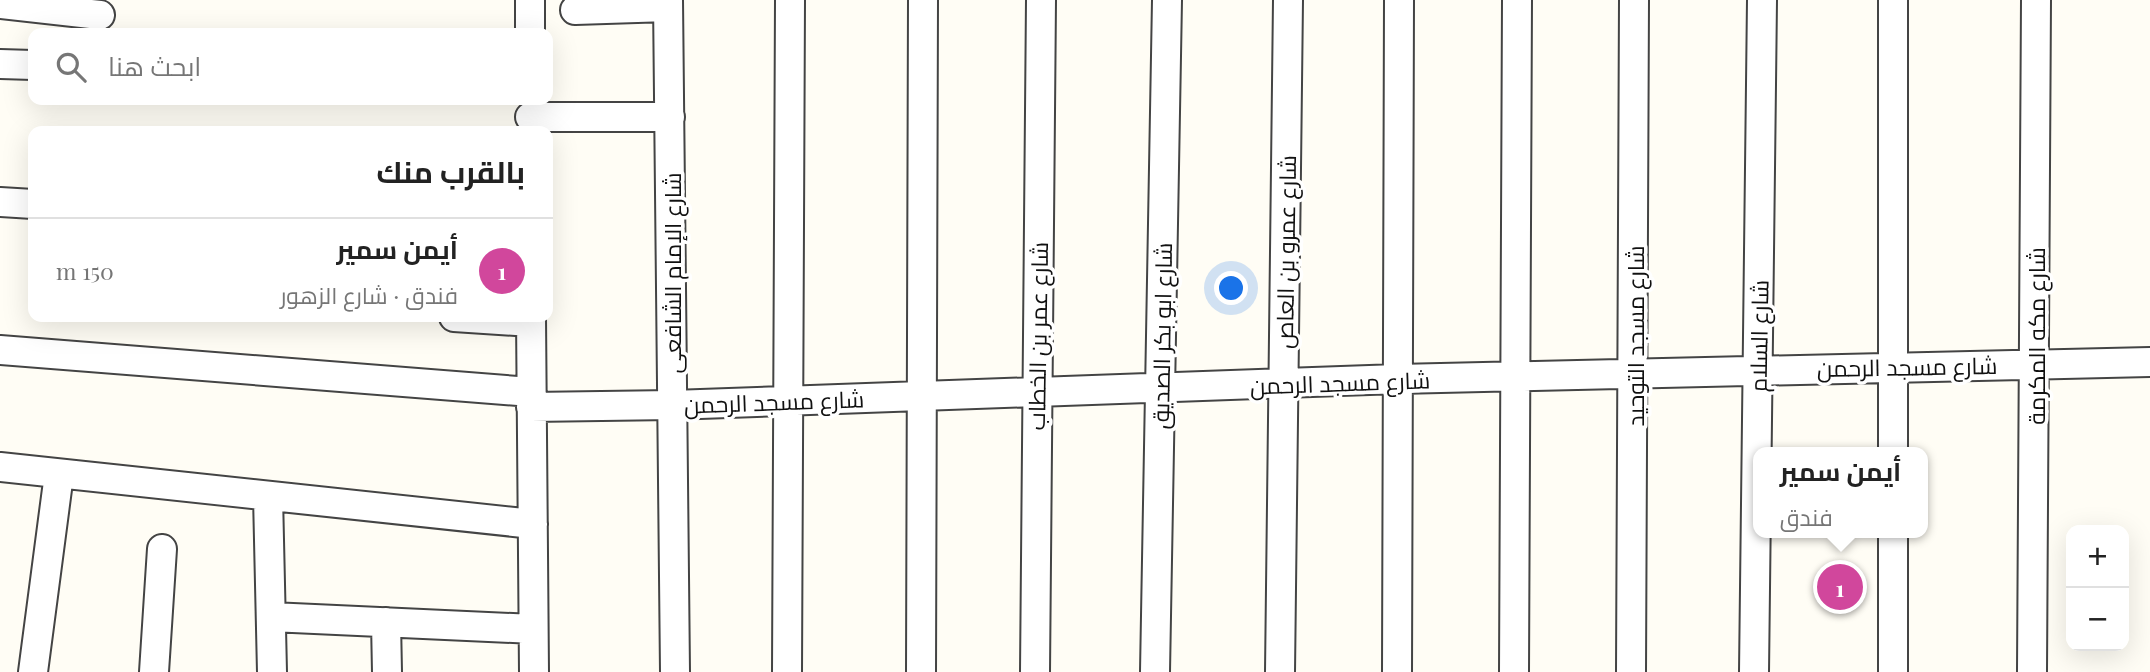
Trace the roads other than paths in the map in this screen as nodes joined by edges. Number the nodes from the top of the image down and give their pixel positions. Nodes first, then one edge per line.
1 (530, 0) edge
2 (790, 0) edge
3 (923, 0) edge
4 (1041, 0) edge
5 (1167, 0) edge
6 (1288, 0) edge
7 (1399, 0) edge
8 (1517, 0) edge
9 (1634, 0) edge
10 (1762, 0) edge
11 (1893, 0) edge
12 (2036, 0) edge
13 (668, 3) edge
14 (0, 4) edge
15 (575, 10) dead end
16 (100, 15) dead end
17 (530, 28) edge
18 (0, 64) edge
19 (28, 65) edge
20 (530, 116) edge
21 (670, 117) junction
22 (0, 202) edge
23 (28, 204) edge
24 (531, 322) edge
25 (0, 350) edge
26 (2150, 362) edge
27 (2035, 363) junction
28 (1893, 367) junction
29 (1758, 370) junction
30 (1634, 373) junction
31 (1515, 376) junction
32 (1398, 379) junction
33 (1283, 384) junction
34 (1160, 387) junction
35 (1036, 391) junction
36 (921, 397) junction
37 (531, 400) junction
38 (788, 401) junction
39 (672, 405) junction
40 (1757, 447) edge
41 (1893, 447) edge
42 (0, 467) edge
43 (59, 474) junction
44 (268, 496) junction
45 (533, 524) junction
46 (1756, 538) edge
47 (1893, 538) edge
48 (162, 549) dead end
49 (271, 617) junction
50 (386, 622) junction
51 (533, 629) junction
52 (33, 672) edge
53 (154, 672) edge
54 (272, 672) edge
55 (387, 672) edge
56 (534, 672) edge
57 (675, 672) edge
58 (787, 672) edge
59 (921, 672) edge
60 (1035, 672) edge
61 (1155, 672) edge
62 (1280, 672) edge
63 (1397, 672) edge
64 (1514, 672) edge
65 (1631, 672) edge
66 (1754, 672) edge
67 (1893, 672) edge
68 (2032, 672) edge

1 - 17 street
2 - 38 street
3 - 36 street
4 - 35 street, شارع عمر بن الخطاب
5 - 34 street, شارع ابو بكر الصديق
6 - 33 street, شارع عمرو بن العاص
7 - 32 street
8 - 31 street
9 - 30 street, شارع مسجد التوحيد
10 - 29 street, شارع السلام
11 - 28 street
12 - 27 street, شارع مكه المكرمة
13 - 15 street
13 - 21 street, شارع الإمام الشافعى
14 - 16 street
18 - 19 street
20 - 21 street
21 - 39 street, شارع الإمام الشافعى
22 - 23 street
24 - 37 street
25 - 37 street, شارع مسجد الرحمن
26 - 27 street, شارع مسجد الرحمن
27 - 28 street, شارع مسجد الرحمن
27 - 68 street, شارع مكه المكرمة
28 - 29 street, شارع مسجد الرحمن
28 - 41 street
29 - 30 street, شارع مسجد الرحمن
29 - 40 street, شارع السلام
30 - 31 street, شارع مسجد الرحمن
30 - 65 street, شارع مسجد التوحيد
31 - 32 street, شارع مسجد الرحمن
31 - 64 street
32 - 33 street, شارع مسجد الرحمن
32 - 63 street
33 - 34 street, شارع مسجد الرحمن
33 - 62 street, شارع عمرو بن العاص
34 - 35 street, شارع مسجد الرحمن
34 - 61 street, شارع ابو بكر الصديق
35 - 36 street, شارع مسجد الرحمن
35 - 60 street, شارع عمر بن الخطاب
36 - 38 street, شارع مسجد الرحمن
36 - 59 street
37 - 39 street, شارع مسجد الرحمن
37 - 45 street
38 - 39 street, شارع مسجد الرحمن
38 - 58 street
39 - 57 street, شارع الإمام الشافعى
42 - 43 street
43 - 44 street
43 - 52 street
44 - 45 street
44 - 49 street
45 - 51 street
46 - 66 street, شارع السلام
47 - 67 street
48 - 53 street
49 - 50 street
49 - 54 street
50 - 51 street
50 - 55 street
51 - 56 street

